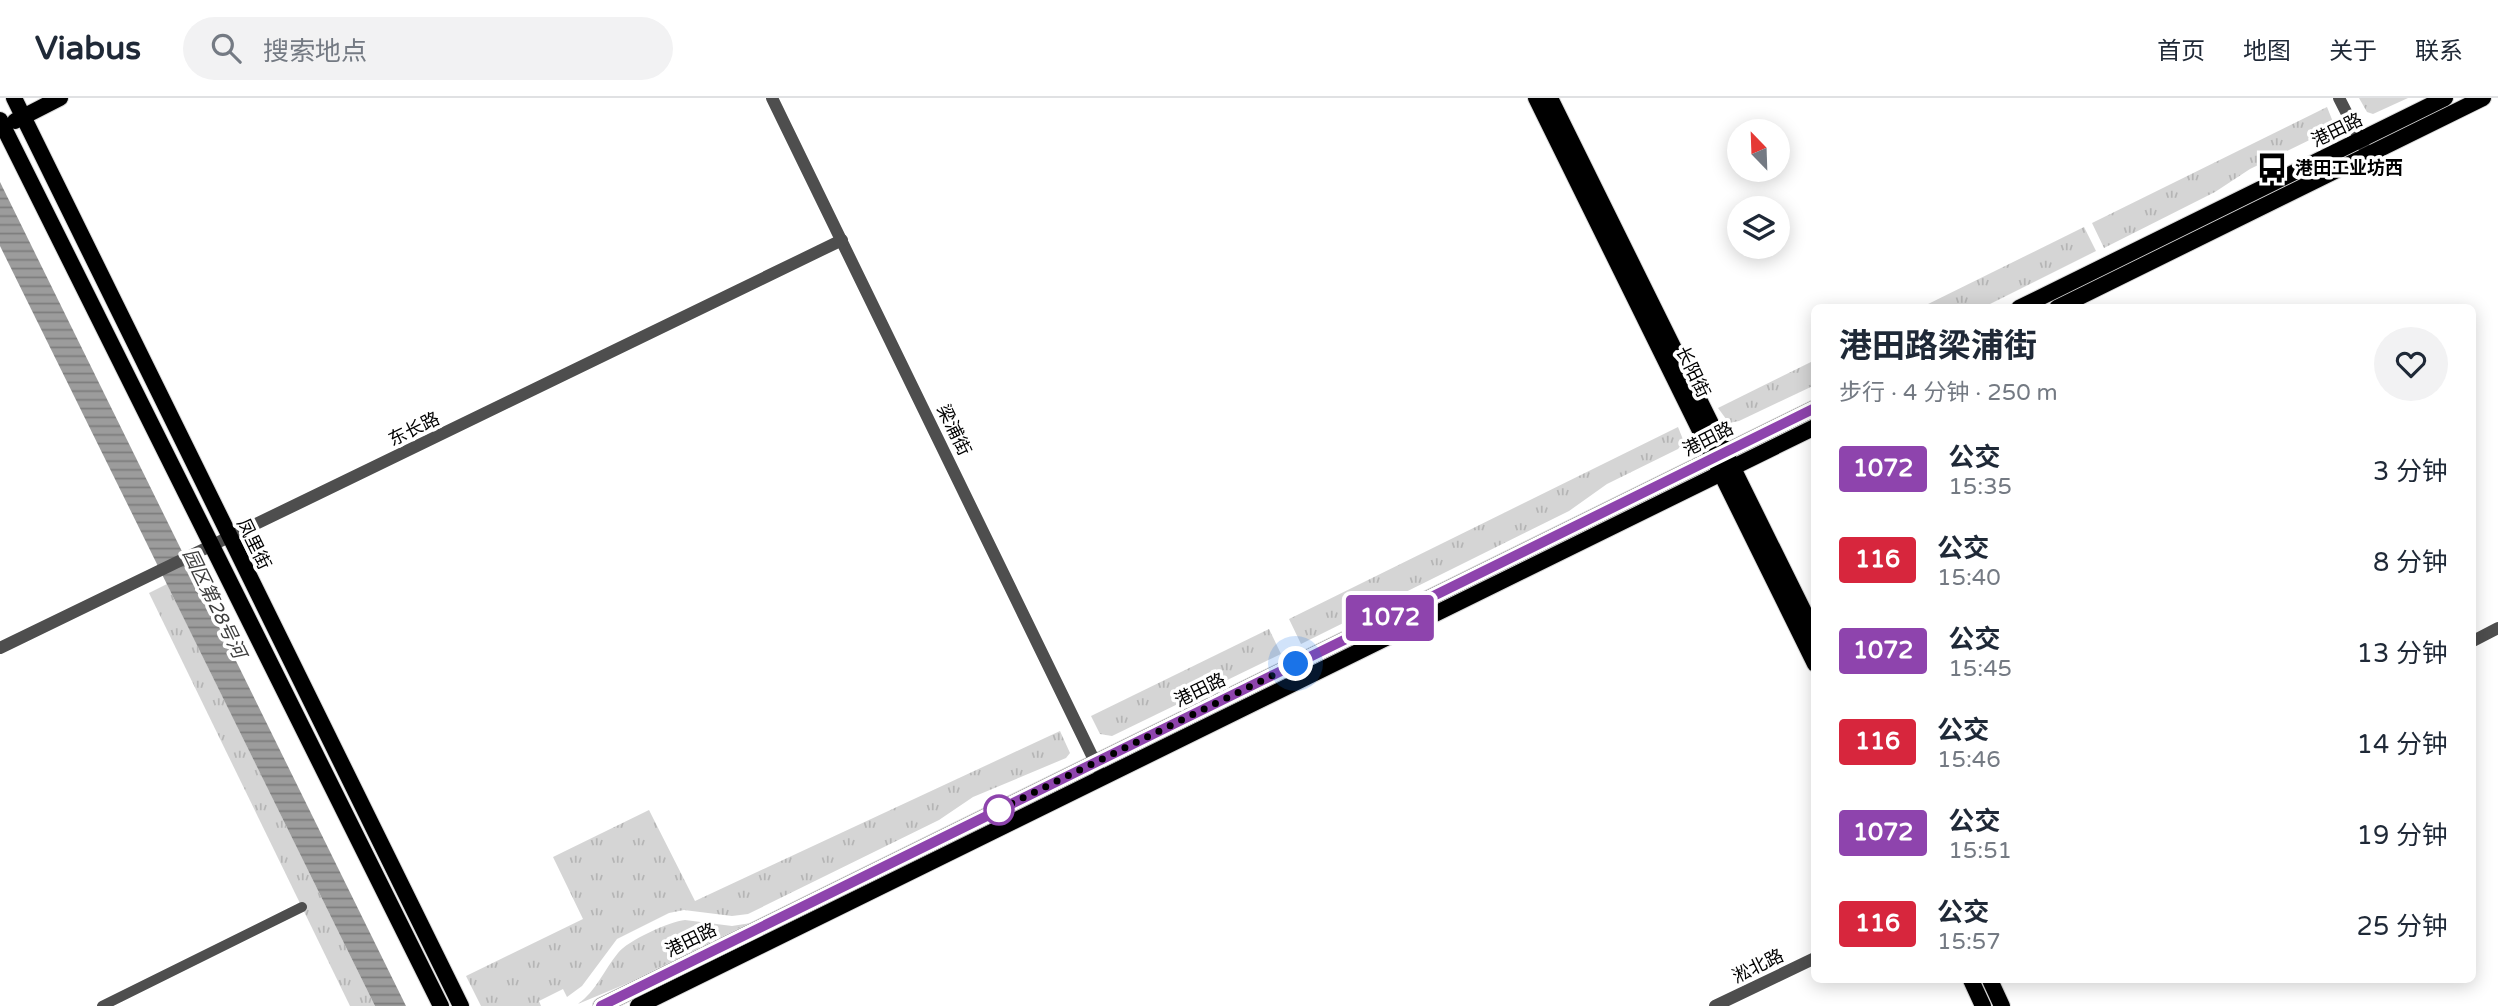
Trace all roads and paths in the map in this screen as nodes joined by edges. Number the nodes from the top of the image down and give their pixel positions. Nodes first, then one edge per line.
1 (15, 98) edge
2 (61, 98) edge
3 (772, 98) edge
4 (1536, 98) edge
5 (1550, 98) edge
6 (2339, 98) edge
7 (2445, 98) edge
8 (2483, 98) edge
9 (0, 106) edge
10 (23, 117) junction
11 (1, 125) edge
12 (2361, 140) junction
13 (2368, 155) junction
14 (842, 240) junction
15 (2026, 304) edge
16 (2065, 304) edge
17 (1811, 410) edge
18 (1811, 429) edge
19 (1719, 455) junction
20 (1726, 471) junction
21 (230, 538) junction
22 (211, 548) junction
23 (1811, 627) edge
24 (2498, 628) edge
25 (2476, 639) edge
26 (0, 648) edge
27 (1811, 655) edge
28 (1100, 770) junction
29 (302, 907) dead end
30 (1811, 960) edge
31 (1972, 983) edge
32 (1991, 983) edge
33 (102, 1006) edge
34 (440, 1006) edge
35 (461, 1006) edge
36 (601, 1006) edge
37 (638, 1006) edge
38 (1716, 1006) edge
39 (1983, 1006) edge
40 (2002, 1006) edge

1 - 9 main road
1 - 10 main road, 凤里街
2 - 10 main road
3 - 14 street, 梁浦街
4 - 19 main road, 长阳街
5 - 19 main road, 长阳街
6 - 12 street
7 - 12 main road, 港田路
8 - 13 main road, 港田路
10 - 11 main road
10 - 21 main road, 凤里街
11 - 22 main road
12 - 13 street
12 - 15 main road, 港田路
13 - 16 main road, 港田路
14 - 21 street, 东长路
14 - 28 street, 梁浦街
17 - 19 main road, 港田路
18 - 20 main road, 港田路
19 - 20 main road, 长阳街
19 - 28 main road, 港田路
20 - 23 main road, 长阳街
20 - 27 main road, 长阳街
20 - 28 main road, 港田路
21 - 22 street, 东长路
21 - 35 main road, 凤里街
22 - 26 street, 东长路
22 - 34 main road
24 - 25 street
28 - 36 main road, 港田路
28 - 37 main road, 港田路
29 - 33 street
30 - 38 street, 淞北路
31 - 39 main road
32 - 40 main road

